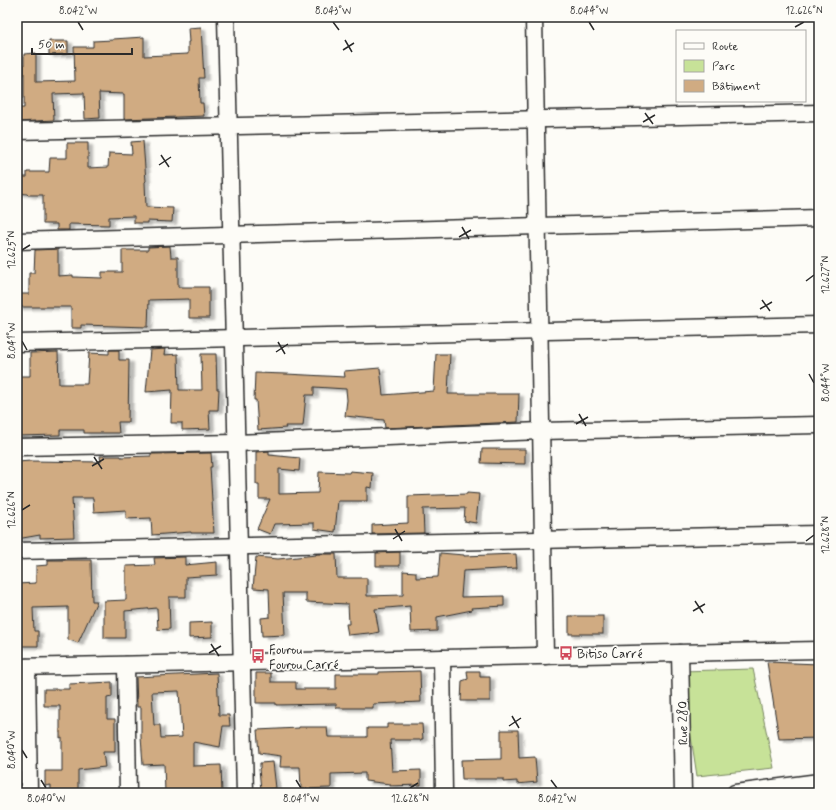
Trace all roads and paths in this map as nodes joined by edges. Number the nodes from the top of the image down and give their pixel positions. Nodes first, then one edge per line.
1 (226, 17) edge
2 (534, 17) edge
3 (819, 113) edge
4 (536, 119) junction
5 (229, 126) junction
6 (17, 131) edge
7 (819, 218) edge
8 (538, 226) junction
9 (232, 235) junction
10 (17, 241) edge
11 (819, 325) edge
12 (539, 331) junction
13 (234, 338) junction
14 (17, 343) edge
15 (819, 425) edge
16 (541, 431) junction
17 (236, 443) junction
18 (17, 447) edge
19 (819, 534) edge
20 (543, 540) junction
21 (239, 546) junction
22 (17, 551) edge
23 (819, 650) edge
24 (680, 653) junction
25 (545, 656) junction
26 (442, 658) junction
27 (242, 662) junction
28 (126, 665) junction
29 (22, 667) edge
30 (819, 782) edge
31 (29, 793) edge
32 (128, 793) edge
33 (245, 793) edge
34 (444, 793) edge
35 (683, 793) edge
36 (735, 793) edge

1 - 5 street
2 - 4 street
3 - 4 street
4 - 5 street
4 - 8 street
5 - 6 street
5 - 9 street
7 - 8 street
8 - 9 street
8 - 12 street
9 - 10 street
9 - 13 street
11 - 12 street
12 - 13 street
12 - 16 street
13 - 14 street
13 - 17 street
15 - 16 street
16 - 17 street
16 - 20 street
17 - 18 street
17 - 21 street
19 - 20 street
20 - 21 street
20 - 25 street
21 - 22 street
21 - 27 street
23 - 24 street
24 - 25 street
24 - 35 street, Rue 280
25 - 26 street
26 - 27 street
26 - 34 street
27 - 28 street
27 - 33 street
28 - 29 street
28 - 32 street
29 - 31 street
30 - 36 street

